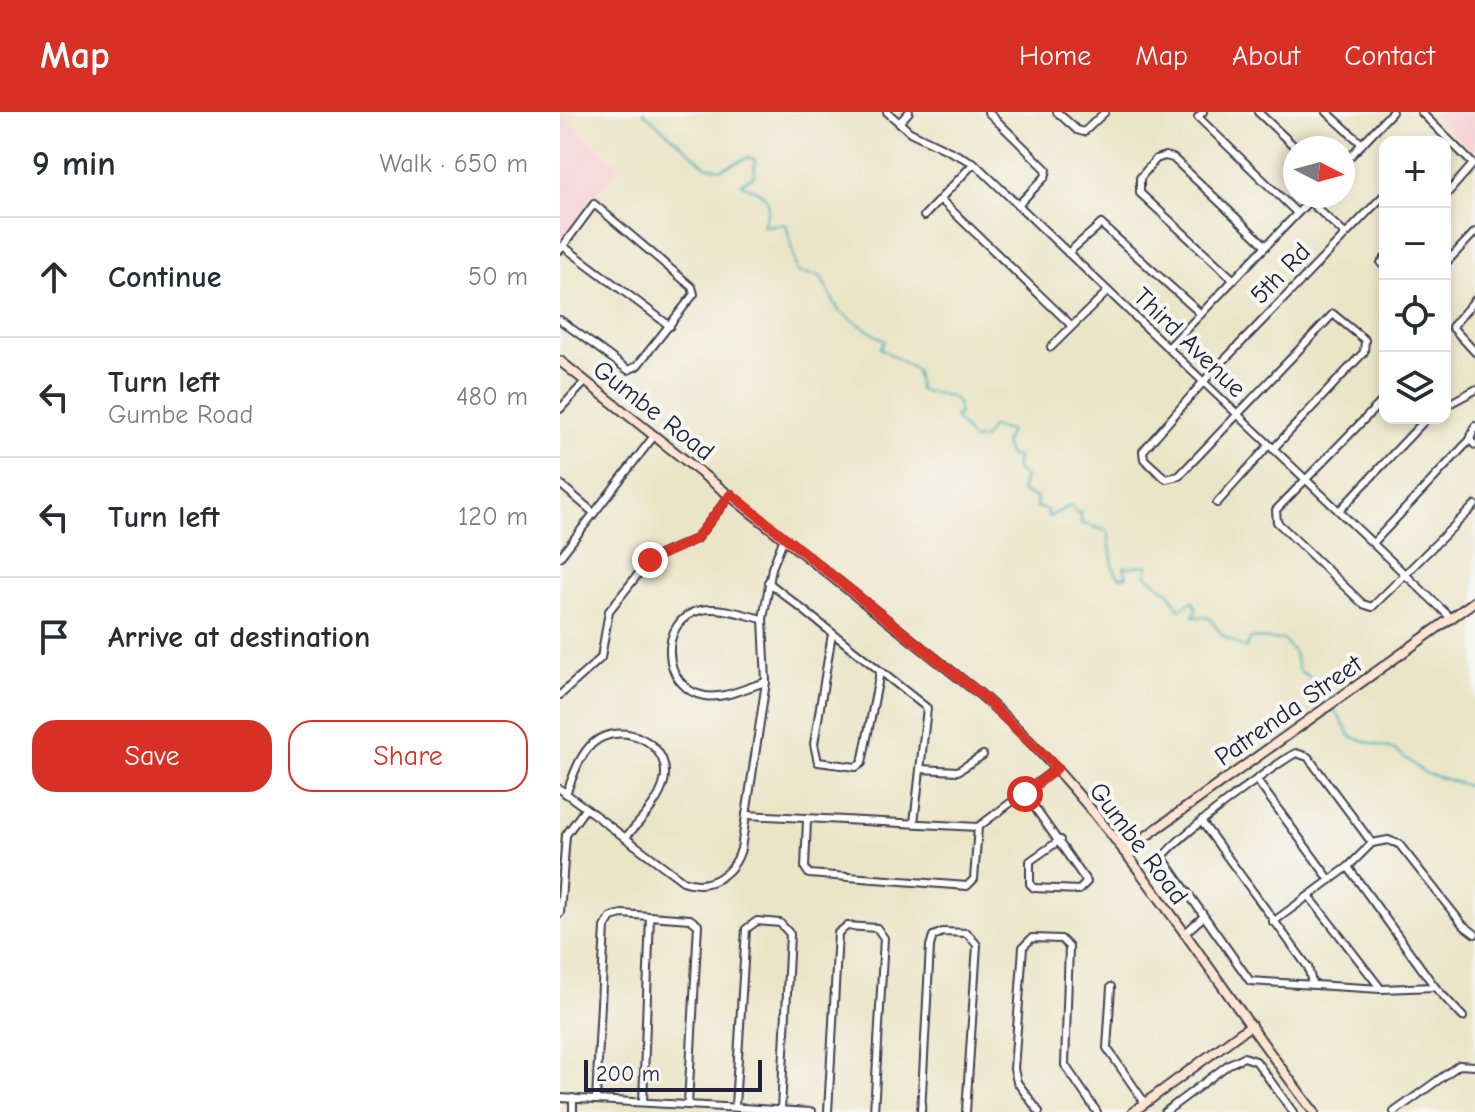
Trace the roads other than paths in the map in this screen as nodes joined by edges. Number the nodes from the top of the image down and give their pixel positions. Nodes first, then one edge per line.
1 (887, 112) edge
2 (909, 112) edge
3 (988, 112) edge
4 (1057, 112) edge
5 (1105, 112) edge
6 (1203, 112) edge
7 (1258, 112) edge
8 (1327, 112) edge
9 (1392, 112) edge
10 (1421, 112) edge
11 (899, 123) junction
12 (1444, 135) edge
13 (1283, 136) edge
14 (1451, 142) edge
15 (1362, 144) junction
16 (1355, 151) edge
17 (974, 163) junction
18 (1451, 190) edge
19 (941, 200) junction
20 (1379, 200) edge
21 (1018, 205) junction
22 (1302, 208) edge
23 (1320, 208) edge
24 (1297, 213) junction
25 (924, 216) dead end
26 (1475, 232) edge
27 (1345, 234) junction
28 (1266, 246) junction
29 (562, 248) edge
30 (1068, 253) junction
31 (1451, 258) edge
32 (1234, 280) junction
33 (1108, 291) junction
34 (1475, 300) edge
35 (1201, 314) junction
36 (560, 320) edge
37 (1071, 325) junction
38 (670, 326) junction
39 (1051, 347) dead end
40 (1169, 347) junction
41 (1475, 352) edge
42 (560, 361) edge
43 (1204, 381) junction
44 (585, 382) junction
45 (1474, 393) edge
46 (1451, 403) edge
47 (1379, 404) edge
48 (560, 409) edge
49 (1238, 415) junction
50 (1421, 424) edge
51 (1475, 426) edge
52 (654, 436) junction
53 (1473, 442) edge
54 (1271, 447) junction
55 (1305, 479) junction
56 (560, 484) edge
57 (731, 494) junction
58 (1217, 503) dead end
59 (1475, 505) edge
60 (1340, 510) junction
61 (594, 513) junction
62 (784, 538) junction
63 (1374, 542) junction
64 (560, 557) edge
65 (1406, 575) junction
66 (768, 582) junction
67 (1475, 601) edge
68 (763, 619) junction
69 (1452, 619) junction
70 (832, 634) junction
71 (880, 672) junction
72 (766, 682) junction
73 (560, 695) edge
74 (983, 755) dead end
75 (1057, 768) junction
76 (921, 769) junction
77 (1258, 782) junction
78 (563, 791) edge
79 (1025, 794) junction
80 (585, 809) junction
81 (746, 815) junction
82 (807, 820) junction
83 (1201, 821) junction
84 (914, 823) junction
85 (978, 827) junction
86 (625, 838) junction
87 (1060, 840) junction
88 (1372, 843) junction
89 (1124, 852) junction
90 (561, 864) edge
91 (1348, 867) junction
92 (1330, 880) junction
93 (1309, 896) junction
94 (560, 913) edge
95 (650, 916) junction
96 (1202, 918) junction
97 (1273, 922) junction
98 (1475, 934) edge
99 (1183, 935) junction
100 (1312, 983) junction
101 (1111, 987) dead end
102 (1435, 987) junction
103 (1381, 989) junction
104 (1463, 1017) dead end
105 (1251, 1025) junction
106 (1218, 1050) junction
107 (1229, 1064) junction
108 (1475, 1066) edge
109 (560, 1098) edge
110 (573, 1098) junction
111 (596, 1100) junction
112 (624, 1100) junction
113 (643, 1102) junction
114 (666, 1103) junction
115 (1145, 1103) junction
116 (688, 1104) junction
117 (735, 1106) junction
118 (713, 1109) edge
119 (759, 1110) edge
120 (781, 1110) junction
121 (573, 1112) edge
122 (623, 1112) edge
123 (666, 1112) edge
124 (808, 1112) edge
125 (828, 1112) edge
126 (874, 1112) edge
127 (921, 1112) edge
128 (966, 1112) edge
129 (1039, 1112) edge
130 (1097, 1112) edge
131 (1133, 1112) edge
132 (1165, 1112) edge
133 (1293, 1112) edge
134 (1314, 1112) edge
135 (1394, 1112) edge

1 - 11 street, Third Avenue
2 - 11 street
3 - 21 street
4 - 5 street
6 - 24 street
7 - 13 street
8 - 15 street
9 - 15 street
10 - 12 street
11 - 17 street, Third Avenue
14 - 18 street
15 - 16 street
17 - 19 street
17 - 21 street, Third Avenue
19 - 25 street
19 - 37 street
20 - 27 street, 5th Rd
21 - 30 street, Third Avenue
22 - 24 street
23 - 27 street
24 - 28 street
26 - 31 street
27 - 43 street, 5th Rd
28 - 32 street
28 - 32 street
29 - 38 street
29 - 38 street
30 - 33 street, Third Avenue
30 - 35 street
32 - 35 street
33 - 37 street
33 - 40 street, Third Avenue
34 - 41 street
35 - 40 street
36 - 38 street
37 - 39 street
40 - 43 street, Third Avenue
42 - 44 street, Gumbe Road
43 - 49 street, Third Avenue
43 - 49 street, 5th Rd
44 - 48 street
44 - 52 street, Gumbe Road
45 - 46 street
47 - 55 street
49 - 54 street, Third Avenue
49 - 54 street
50 - 60 street
51 - 53 street
52 - 57 street, Gumbe Road
52 - 61 street
53 - 63 street
54 - 55 street, Third Avenue
54 - 58 street
55 - 60 street, Third Avenue
55 - 65 street
56 - 61 street
57 - 62 street, Gumbe Road
57 - 73 street
59 - 65 street
60 - 63 street, Third Avenue
61 - 64 street
62 - 66 street
62 - 75 street, Gumbe Road
63 - 65 street, Third Avenue
65 - 69 street, Third Avenue
66 - 68 street
66 - 70 street
67 - 69 street, Patrenda Street
68 - 72 street
68 - 72 street
69 - 89 street, Patrenda Street
70 - 71 street
70 - 71 street
71 - 76 street
72 - 81 street
74 - 76 street
75 - 79 street
75 - 89 street, Gumbe Road
76 - 84 street
77 - 83 street
77 - 88 street
77 - 92 street
78 - 80 street
78 - 86 street
79 - 85 street
79 - 87 street
80 - 86 street
80 - 90 street
81 - 82 street
81 - 86 street
82 - 84 street
82 - 85 street
83 - 96 street
83 - 97 street
84 - 85 street
87 - 87 street
88 - 91 street
88 - 98 street
89 - 99 street, Gumbe Road
90 - 94 street
91 - 92 street
91 - 102 street
92 - 93 street
93 - 97 street
93 - 103 street
95 - 111 street
95 - 113 street
95 - 116 street
96 - 99 street
96 - 100 street
97 - 100 street
99 - 105 street, Gumbe Road
100 - 103 street
101 - 115 street
102 - 103 street
102 - 104 street
105 - 106 street
105 - 134 street, Gumbe Road
106 - 107 street
106 - 115 street
107 - 132 street
107 - 133 street
108 - 135 street
109 - 110 street
110 - 111 street
110 - 121 street
111 - 112 street
112 - 113 street
112 - 122 street
113 - 114 street
114 - 116 street
114 - 123 street
115 - 131 street
116 - 118 street
117 - 118 street
117 - 119 street
117 - 120 street
119 - 120 street
120 - 124 street
125 - 126 street
127 - 128 street
129 - 130 street

